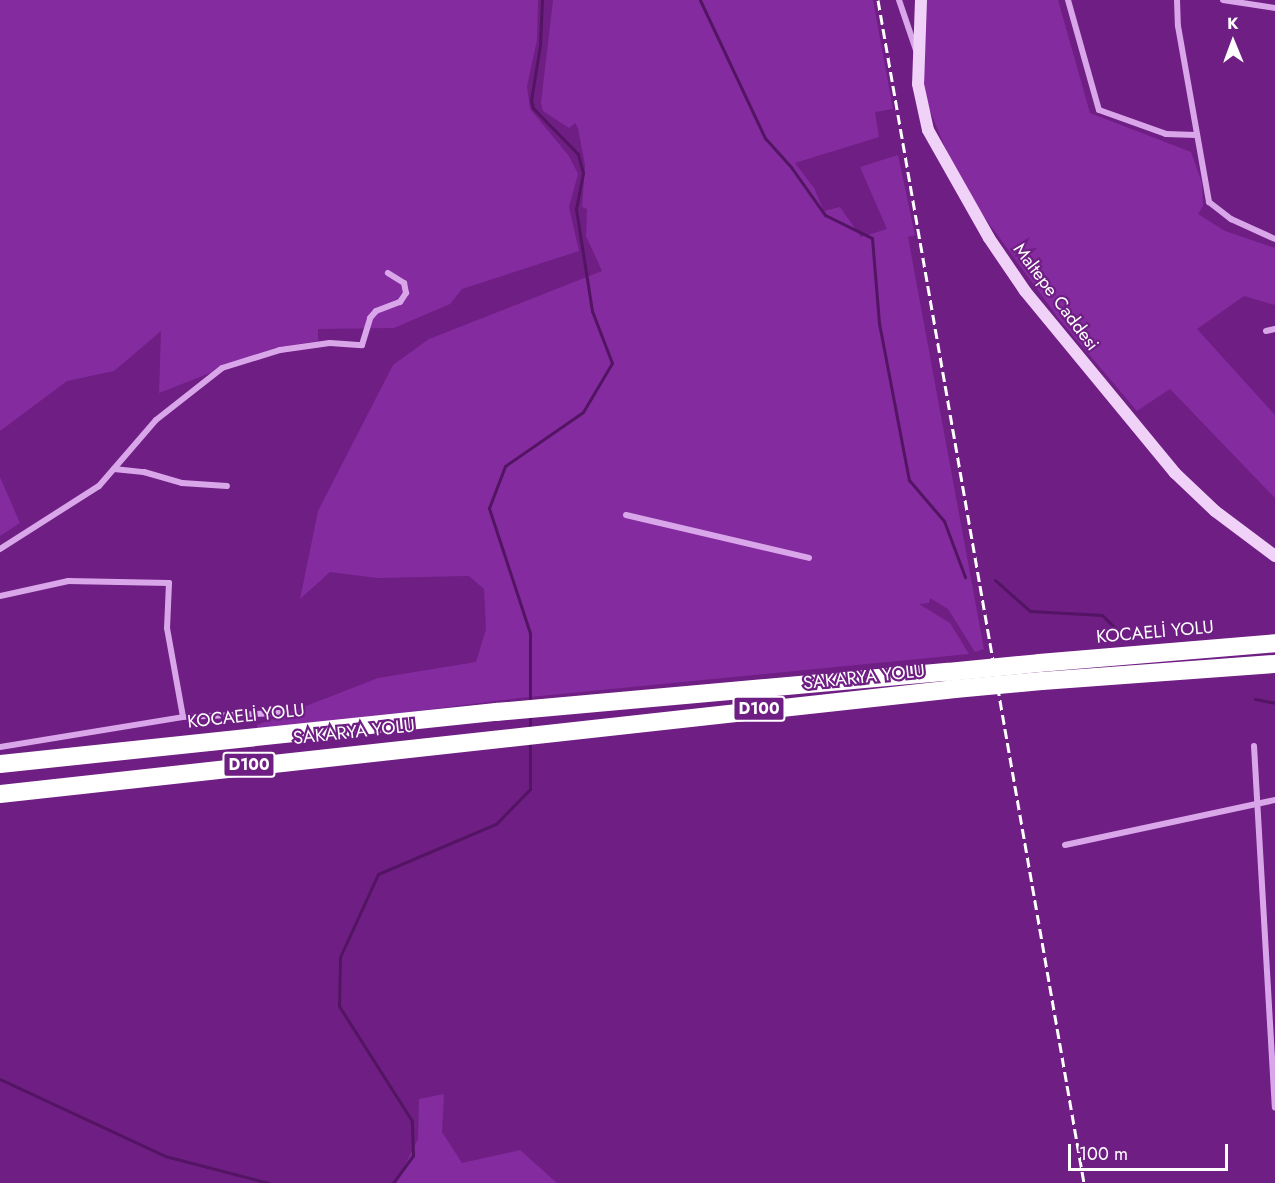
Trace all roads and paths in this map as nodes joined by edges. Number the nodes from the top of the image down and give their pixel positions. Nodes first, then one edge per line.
1 (899, 0) edge
2 (921, 0) edge
3 (1068, 0) edge
4 (1177, 0) edge
5 (1223, 0) edge
6 (1252, 2) edge
7 (1275, 8) edge
8 (917, 53) junction
9 (1196, 135) junction
10 (1275, 239) edge
11 (388, 273) dead end
12 (1275, 329) edge
13 (1266, 331) dead end
14 (114, 469) junction
15 (227, 486) dead end
16 (626, 514) dead end
17 (0, 549) edge
18 (1275, 556) edge
19 (809, 558) dead end
20 (0, 596) edge
21 (1275, 643) edge
22 (1275, 664) edge
23 (279, 713) dead end
24 (183, 717) junction
25 (1254, 746) dead end
26 (0, 747) edge
27 (0, 764) edge
28 (0, 794) edge
29 (1275, 800) edge
30 (1256, 804) junction
31 (1065, 845) dead end
32 (1275, 1107) edge

1 - 8 street
2 - 8 street, Maltepe Caddesi
3 - 9 street
4 - 9 street
5 - 6 street
6 - 7 street
8 - 18 street, Maltepe Caddesi
9 - 10 street
11 - 14 street
12 - 13 street
14 - 15 street
14 - 17 street
16 - 19 street
20 - 24 street
21 - 27 highway, KOCAELİ YOLU / D100, bridge
22 - 28 highway, SAKARYA YOLU / D100, bridge
23 - 24 street
24 - 26 street
25 - 30 street
29 - 30 street
30 - 31 street
30 - 32 street

